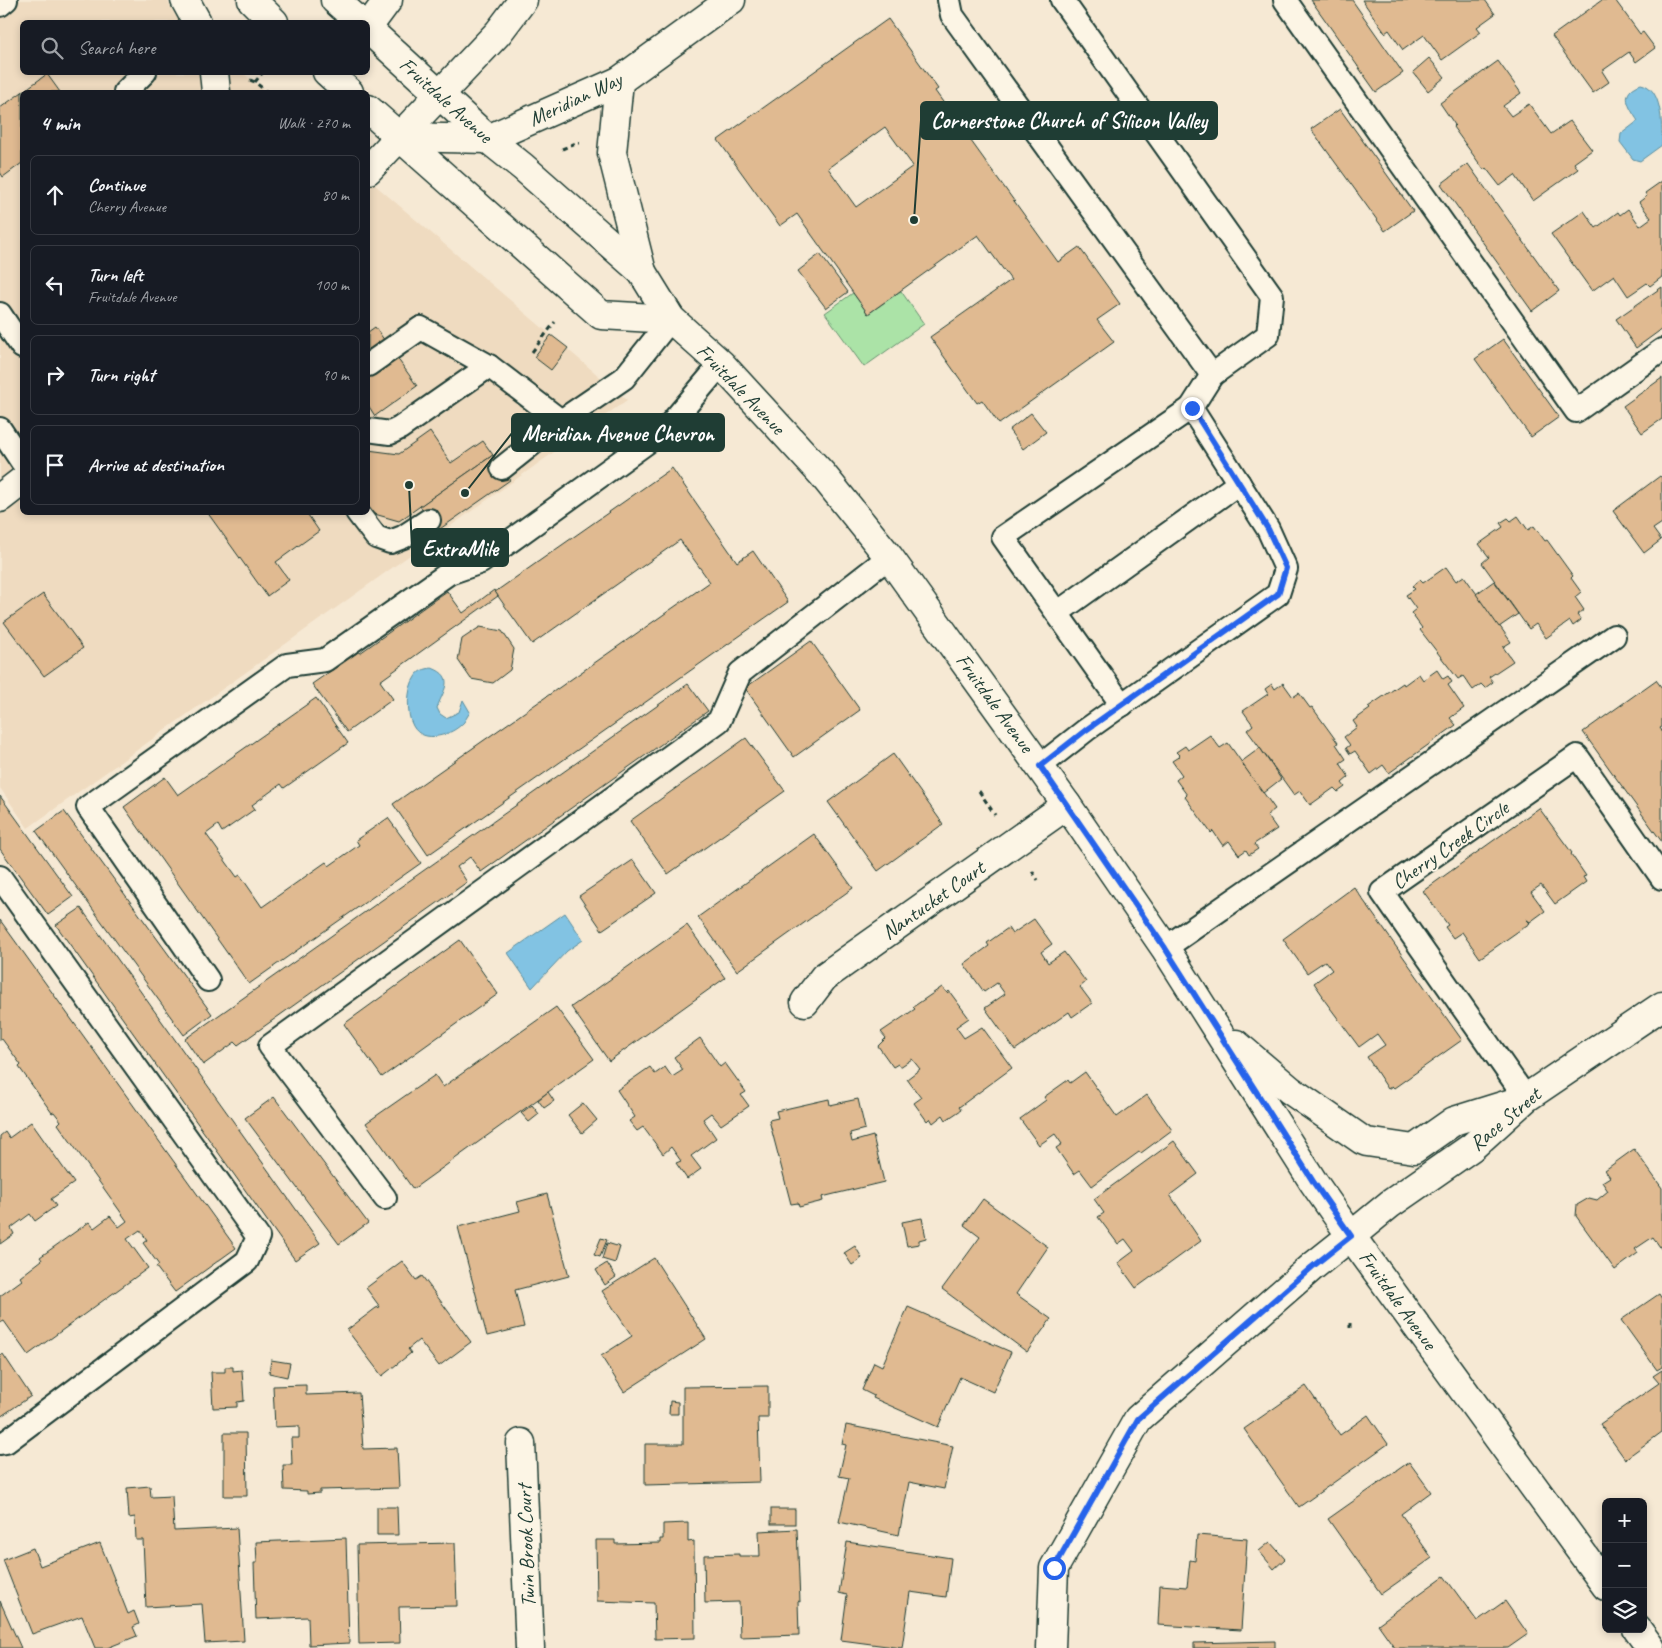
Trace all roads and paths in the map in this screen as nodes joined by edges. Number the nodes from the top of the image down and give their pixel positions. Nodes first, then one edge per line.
1 (6, 0) edge
2 (186, 0) edge
3 (252, 0) edge
4 (335, 0) edge
5 (388, 0) edge
6 (523, 0) edge
7 (731, 0) edge
8 (948, 0) edge
9 (1062, 0) edge
10 (1285, 0) edge
11 (0, 5) edge
12 (195, 20) edge
13 (272, 20) edge
14 (358, 20) edge
15 (370, 25) edge
16 (370, 30) edge
17 (142, 75) edge
18 (214, 75) edge
19 (261, 75) edge
20 (619, 81) junction
21 (127, 90) edge
22 (216, 90) edge
23 (265, 90) edge
24 (440, 94) junction
25 (370, 111) edge
26 (399, 137) junction
27 (488, 139) junction
28 (576, 143) dead end
29 (562, 149) dead end
30 (370, 168) edge
31 (642, 272) junction
32 (0, 314) edge
33 (671, 319) junction
34 (556, 322) dead end
35 (20, 344) edge
36 (1662, 350) edge
37 (532, 352) dead end
38 (370, 364) edge
39 (721, 364) junction
40 (489, 366) junction
41 (1212, 375) junction
42 (1192, 408) junction
43 (561, 421) junction
44 (0, 429) edge
45 (370, 430) edge
46 (20, 459) edge
47 (502, 468) dead end
48 (20, 483) edge
49 (1238, 483) junction
50 (0, 498) edge
51 (359, 515) edge
52 (430, 520) dead end
53 (889, 557) junction
54 (1057, 613) junction
55 (1614, 636) dead end
56 (1122, 705) junction
57 (1040, 766) junction
58 (1067, 805) junction
59 (0, 877) edge
60 (1662, 878) edge
61 (1165, 948) junction
62 (208, 980) dead end
63 (805, 1002) dead end
64 (1662, 1006) edge
65 (1215, 1028) junction
66 (1526, 1098) junction
67 (385, 1198) dead end
68 (1351, 1236) junction
69 (1350, 1322) dead end
70 (1350, 1328) dead end
71 (0, 1442) edge
72 (521, 1443) dead end
73 (1602, 1581) edge
74 (1641, 1633) edge
75 (530, 1648) edge
76 (1051, 1648) edge
77 (1651, 1648) edge

1 - 11 lane
2 - 12 street
3 - 13 street
4 - 14 street
5 - 15 street
6 - 24 street
7 - 20 street, Meridian Way
8 - 41 lane
9 - 41 lane
10 - 36 lane
16 - 24 street, Fruitdale Avenue
17 - 21 lane
18 - 22 street
19 - 23 path
20 - 27 street, Meridian Way
20 - 31 street
24 - 26 street
24 - 27 street, Fruitdale Avenue
25 - 26 street
26 - 27 street, Meridian Way
26 - 30 street
26 - 33 street
27 - 31 street, Fruitdale Avenue
28 - 29 path
31 - 33 street, Fruitdale Avenue
32 - 35 lane
33 - 39 street, Fruitdale Avenue
33 - 43 lane
34 - 37 path
38 - 40 lane
39 - 53 street, Fruitdale Avenue
39 - 62 lane
40 - 43 lane
40 - 45 lane
41 - 42 lane
42 - 49 lane
42 - 54 lane
43 - 47 lane
44 - 46 lane
48 - 50 street
49 - 54 lane
49 - 56 lane
51 - 52 lane
53 - 57 street, Fruitdale Avenue
53 - 67 lane
54 - 56 lane
55 - 61 lane
56 - 57 lane
57 - 58 street, Fruitdale Avenue
58 - 61 street, Fruitdale Avenue
58 - 63 street, Nantucket Court
59 - 71 lane
60 - 66 lane, Cherry Creek Circle
61 - 65 street, Fruitdale Avenue
64 - 66 street, Race Street
65 - 66 street
65 - 68 street, Fruitdale Avenue
66 - 68 street, Race Street
68 - 73 street, Fruitdale Avenue
68 - 76 street, Race Street
69 - 70 path
72 - 75 street, Twin Brook Court
74 - 77 street

